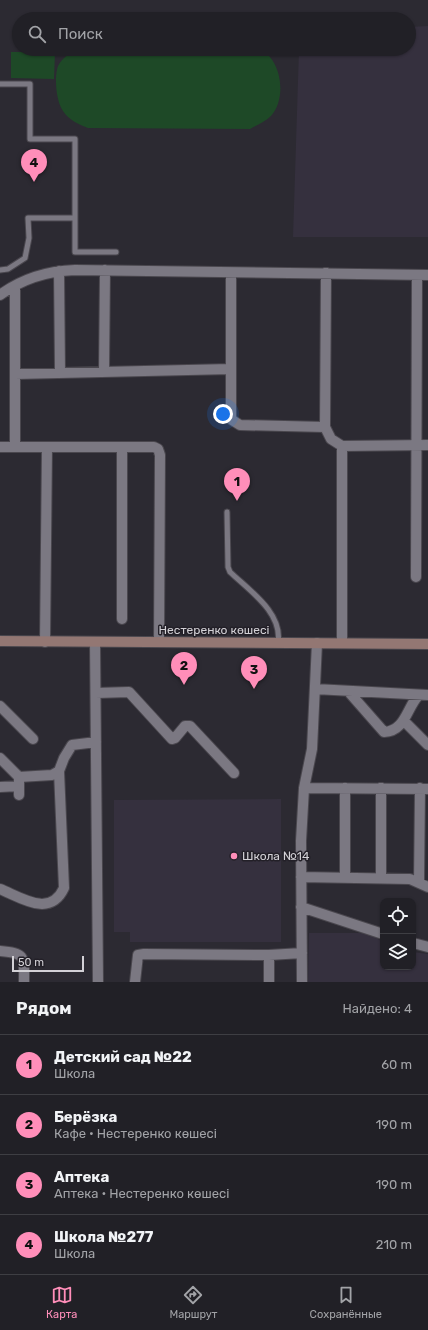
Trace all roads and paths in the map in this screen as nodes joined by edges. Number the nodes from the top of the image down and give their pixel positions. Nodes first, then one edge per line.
1 (0, 84) edge
2 (75, 218) junction
3 (116, 252) dead end
4 (0, 270) edge
5 (105, 270) junction
6 (59, 271) junction
7 (231, 272) junction
8 (326, 273) junction
9 (417, 275) junction
10 (428, 275) edge
11 (15, 286) junction
12 (0, 295) edge
13 (231, 369) junction
14 (104, 372) junction
15 (60, 373) junction
16 (15, 374) junction
17 (325, 427) junction
18 (417, 445) junction
19 (428, 445) edge
20 (342, 446) junction
21 (0, 447) edge
22 (15, 447) junction
23 (47, 447) junction
24 (122, 447) junction
25 (227, 512) dead end
26 (416, 576) dead end
27 (122, 619) dead end
28 (0, 641) edge
29 (45, 642) junction
30 (95, 642) junction
31 (159, 642) junction
32 (278, 643) junction
33 (317, 643) junction
34 (342, 644) junction
35 (428, 644) edge
36 (315, 690) junction
37 (348, 691) junction
38 (96, 693) junction
39 (424, 695) edge
40 (0, 706) edge
41 (404, 721) junction
42 (33, 740) dead end
43 (96, 742) junction
44 (428, 745) edge
45 (0, 758) edge
46 (59, 771) junction
47 (234, 773) dead end
48 (0, 786) edge
49 (19, 786) junction
50 (304, 788) junction
51 (345, 788) junction
52 (381, 788) junction
53 (424, 788) edge
54 (301, 877) junction
55 (345, 878) junction
56 (381, 878) junction
57 (424, 885) edge
58 (0, 889) edge
59 (301, 907) junction
60 (380, 933) edge
61 (416, 944) edge
62 (428, 947) edge
63 (0, 951) edge
64 (302, 953) junction
65 (270, 955) junction
66 (24, 982) edge
67 (98, 982) edge
68 (135, 982) edge
69 (269, 982) edge
70 (302, 982) edge

1 - 2 lane
2 - 3 lane
2 - 4 lane
5 - 6 street
5 - 7 street
5 - 14 street
6 - 11 street
6 - 15 street
7 - 8 street
7 - 13 street
8 - 9 street
8 - 17 street
9 - 10 street
9 - 18 street
11 - 12 street
11 - 16 street
13 - 14 street
13 - 17 street
14 - 15 street
15 - 16 street
16 - 22 street
17 - 20 street
18 - 19 street
18 - 20 street
18 - 26 street
20 - 34 street
21 - 22 street
22 - 23 street
23 - 24 street
23 - 29 street
24 - 27 street
24 - 31 street
25 - 32 lane
28 - 29 main road, Нестеренко көшесі
29 - 30 main road, Нестеренко көшесі
30 - 31 main road, Нестеренко көшесі
30 - 38 street
31 - 32 main road, Нестеренко көшесі
32 - 33 main road, Нестеренко көшесі
33 - 34 main road, Нестеренко көшесі
33 - 36 street
34 - 35 main road, Нестеренко көшесі
36 - 37 street
36 - 50 street
37 - 39 street
37 - 41 street
38 - 43 street
38 - 47 street
39 - 41 street
40 - 42 street
41 - 44 street
43 - 46 street
43 - 67 street
45 - 49 street
46 - 49 street
46 - 58 street
48 - 49 street
50 - 51 street
50 - 54 street
51 - 52 street
51 - 55 street
52 - 53 street
52 - 56 street
53 - 57 street
54 - 55 street
54 - 59 street
55 - 56 street
56 - 57 street
59 - 60 street
59 - 64 street
61 - 62 street
63 - 66 street
64 - 65 street
64 - 70 street
65 - 68 street
65 - 69 street

